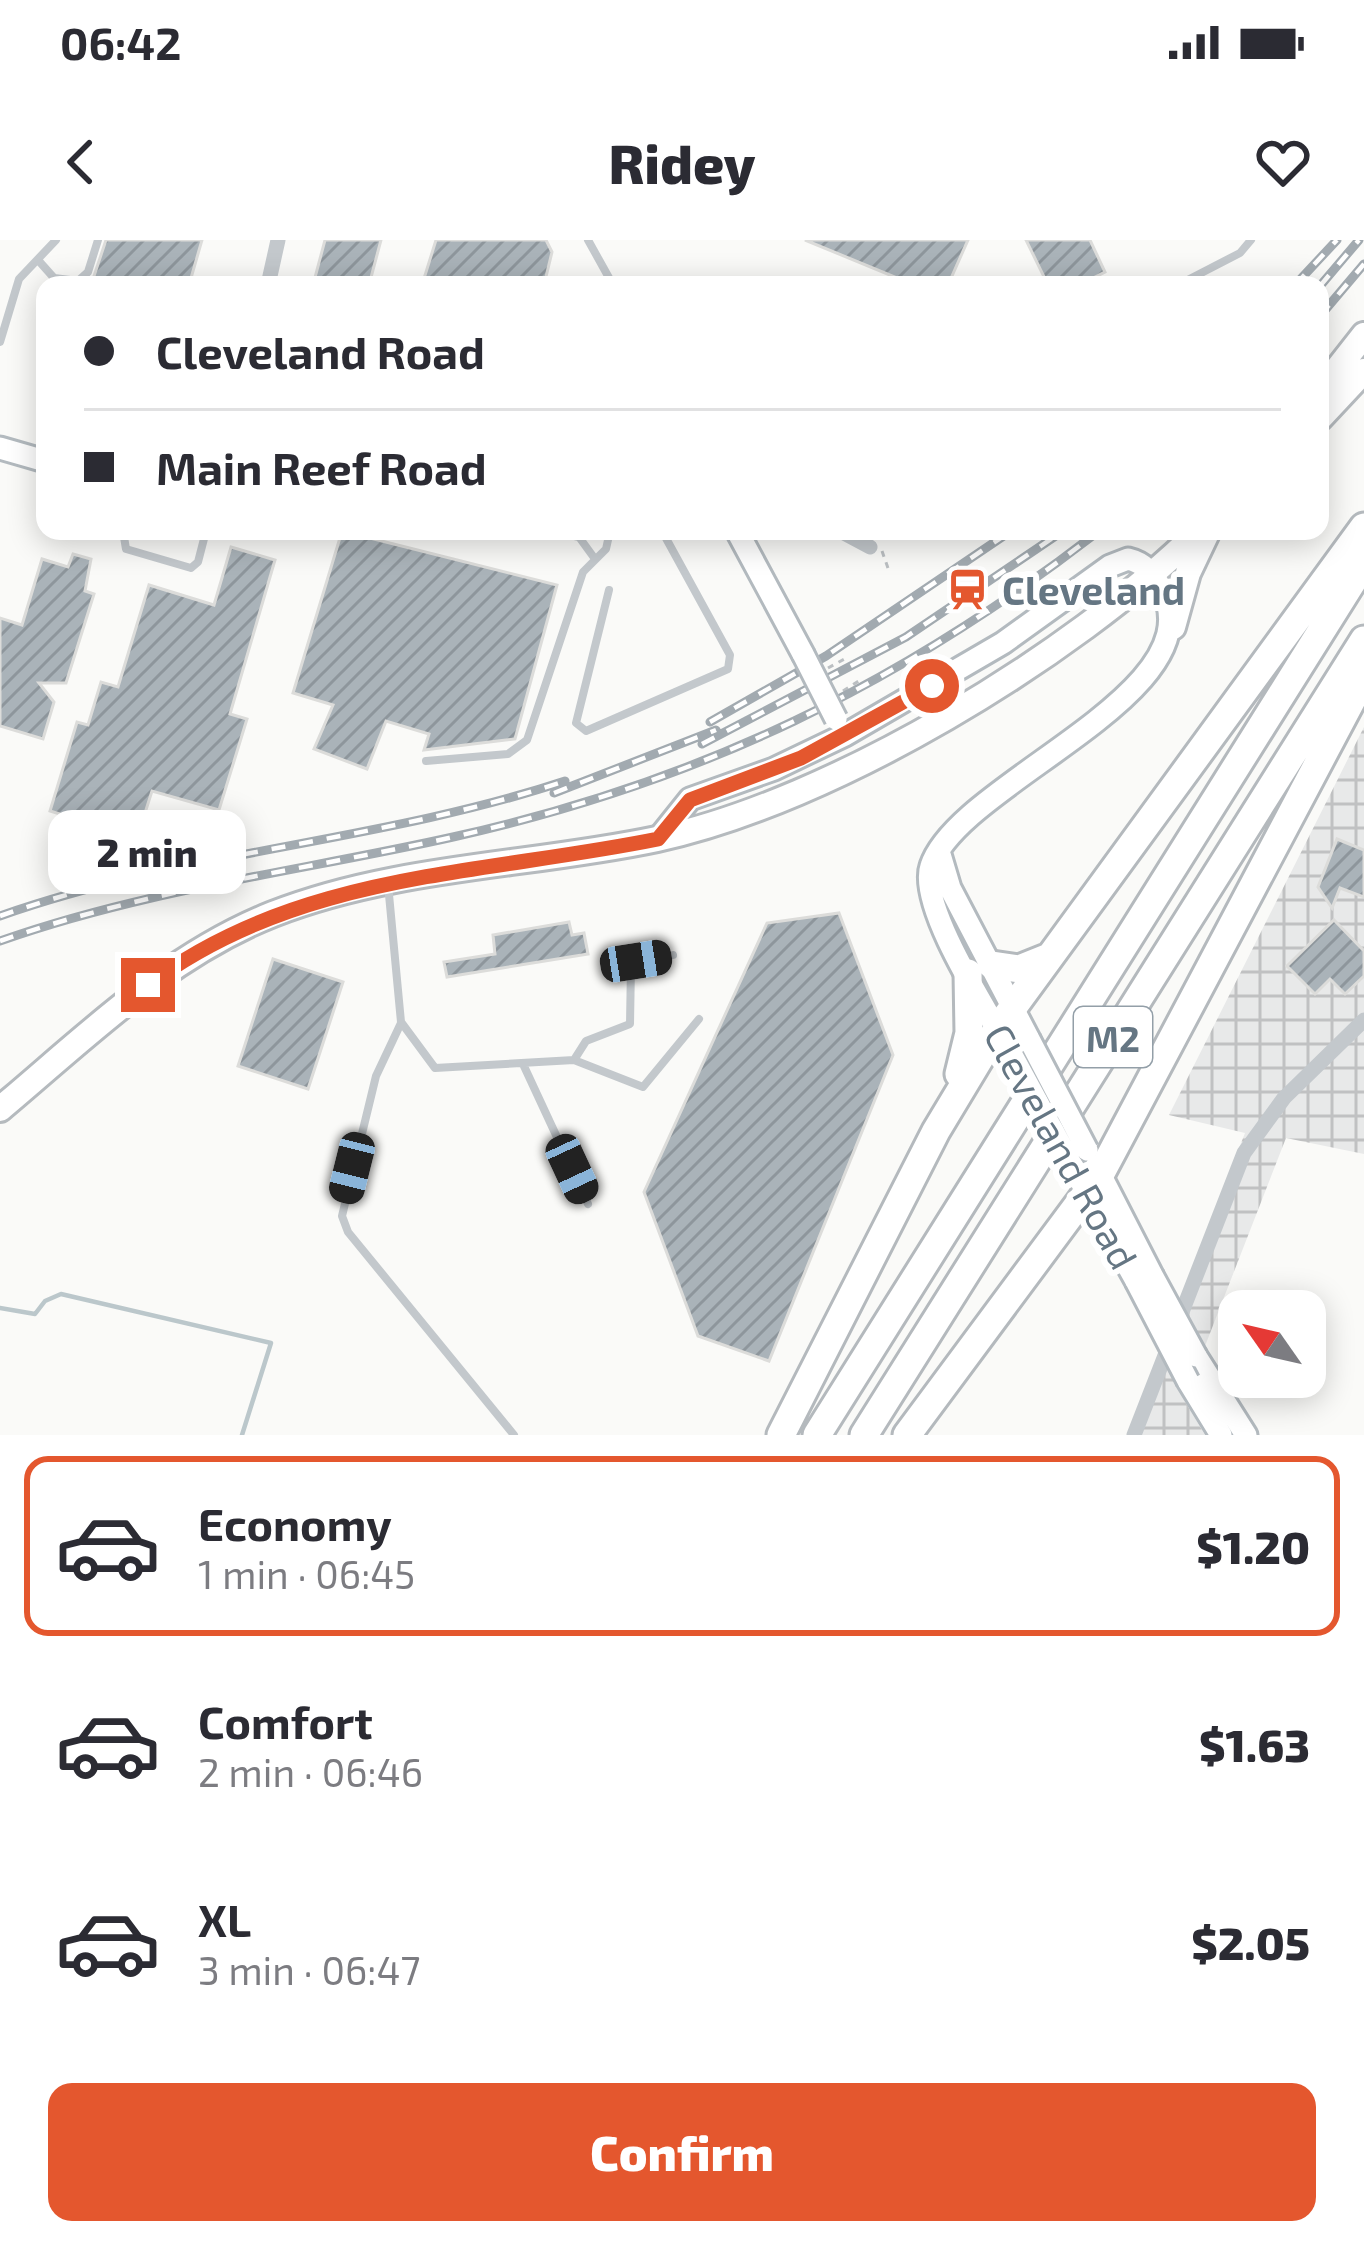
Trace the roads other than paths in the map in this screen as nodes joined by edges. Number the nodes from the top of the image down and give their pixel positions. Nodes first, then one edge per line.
1 (56, 240) edge
2 (98, 240) edge
3 (278, 240) edge
4 (588, 240) edge
5 (1251, 240) edge
6 (38, 260) junction
7 (52, 276) edge
8 (84, 276) edge
9 (270, 276) edge
10 (608, 276) edge
11 (1195, 276) edge
12 (1364, 335) edge
13 (0, 342) edge
14 (1364, 370) edge
15 (1329, 380) edge
16 (1329, 408) edge
17 (0, 448) edge
18 (36, 458) edge
19 (1364, 527) edge
20 (124, 540) edge
21 (204, 540) edge
22 (581, 540) edge
23 (608, 540) edge
24 (667, 540) edge
25 (742, 540) edge
26 (857, 540) edge
27 (1193, 540) edge
28 (1201, 540) edge
29 (870, 547) road end
30 (595, 559) junction
31 (1364, 563) edge
32 (1153, 574) junction
33 (609, 590) dead end
34 (1173, 627) junction
35 (1364, 640) edge
36 (1364, 677) edge
37 (836, 718) junction
38 (426, 760) dead end
39 (658, 839) junction
40 (387, 882) junction
41 (673, 955) dead end
42 (1049, 957) junction
43 (980, 969) junction
44 (1005, 1017) junction
45 (699, 1019) dead end
46 (1364, 1020) edge
47 (401, 1022) junction
48 (574, 1060) junction
49 (522, 1064) junction
50 (0, 1108) edge
51 (1087, 1170) junction
52 (904, 1192) junction
53 (588, 1204) dead end
54 (1144, 1278) junction
55 (514, 1435) edge
56 (781, 1435) edge
57 (817, 1435) edge
58 (864, 1435) edge
59 (907, 1435) edge
60 (1134, 1435) edge
61 (1221, 1435) edge
62 (1246, 1435) edge

1 - 6 lane
2 - 8 lane
3 - 9 street
4 - 10 lane
5 - 11 lane
6 - 7 lane
6 - 13 lane
12 - 15 main road
14 - 16 main road
17 - 18 street
19 - 42 highway
20 - 21 lane
22 - 30 lane
23 - 30 lane
24 - 33 lane
25 - 37 street, bridge
26 - 29 street
27 - 32 main road
28 - 34 main road
30 - 38 lane
31 - 57 highway, M2
32 - 34 street
32 - 37 street
32 - 39 main road
34 - 43 street, Cleveland Road
35 - 58 highway, M2
36 - 51 highway
37 - 39 street
39 - 40 main road
40 - 47 lane
40 - 50 main road
41 - 48 lane
42 - 43 highway
42 - 44 highway
43 - 44 street, Cleveland Road
43 - 52 highway
44 - 51 street, Cleveland Road, bridge
44 - 51 street, Cleveland Road, bridge
44 - 52 highway
45 - 48 lane
46 - 60 street
47 - 49 lane
47 - 55 lane
48 - 49 lane
49 - 53 lane
51 - 54 street, Cleveland Road
51 - 59 highway
52 - 56 highway
54 - 61 street, Cleveland Road, bridge
54 - 62 street, Cleveland Road, bridge

